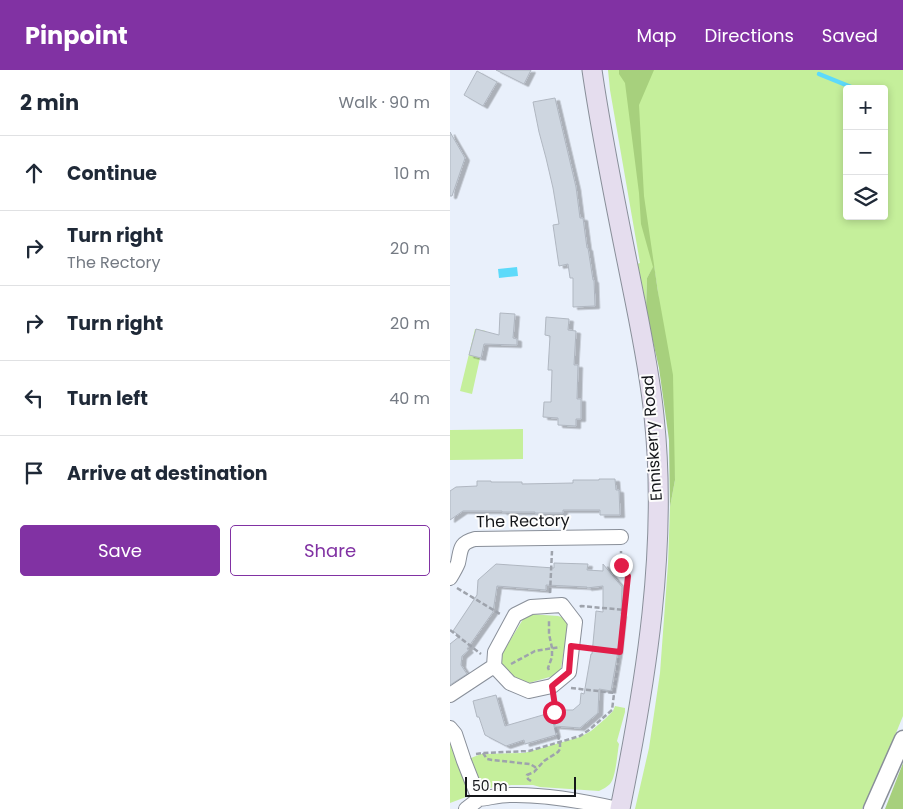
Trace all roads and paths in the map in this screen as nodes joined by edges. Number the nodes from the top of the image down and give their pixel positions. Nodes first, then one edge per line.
1 (592, 70) edge
2 (621, 537) joint
3 (553, 538) junction
4 (453, 582) edge
5 (549, 606) junction
6 (625, 610) junction
7 (569, 614) junction
8 (511, 622) junction
9 (450, 630) edge
10 (571, 646) junction
11 (552, 648) junction
12 (620, 652) junction
13 (496, 667) junction
14 (556, 683) junction
15 (615, 693) junction
16 (450, 695) edge
17 (450, 728) edge
18 (903, 739) edge
19 (559, 742) junction
20 (482, 753) junction
21 (464, 761) junction
22 (536, 770) junction
23 (535, 783) dead end
24 (479, 799) junction
25 (466, 809) edge
26 (619, 809) edge
27 (872, 809) edge

1 - 26 main road, Enniskerry Road
2 - 3 street, The Rectory
2 - 6 path
3 - 4 street, The Rectory
3 - 5 path
4 - 8 path
5 - 7 street
5 - 8 street
5 - 11 path
6 - 7 path
6 - 12 path
7 - 10 street
8 - 13 street
9 - 13 path
10 - 11 path
10 - 12 path
10 - 14 street
11 - 13 path
11 - 14 path
12 - 15 path
13 - 14 street
13 - 16 street
14 - 15 path
14 - 19 path
15 - 19 path
17 - 21 street
18 - 27 street
19 - 20 path
19 - 22 path
20 - 21 path
20 - 22 path
21 - 24 street
22 - 23 path
24 - 25 street
24 - 26 street

